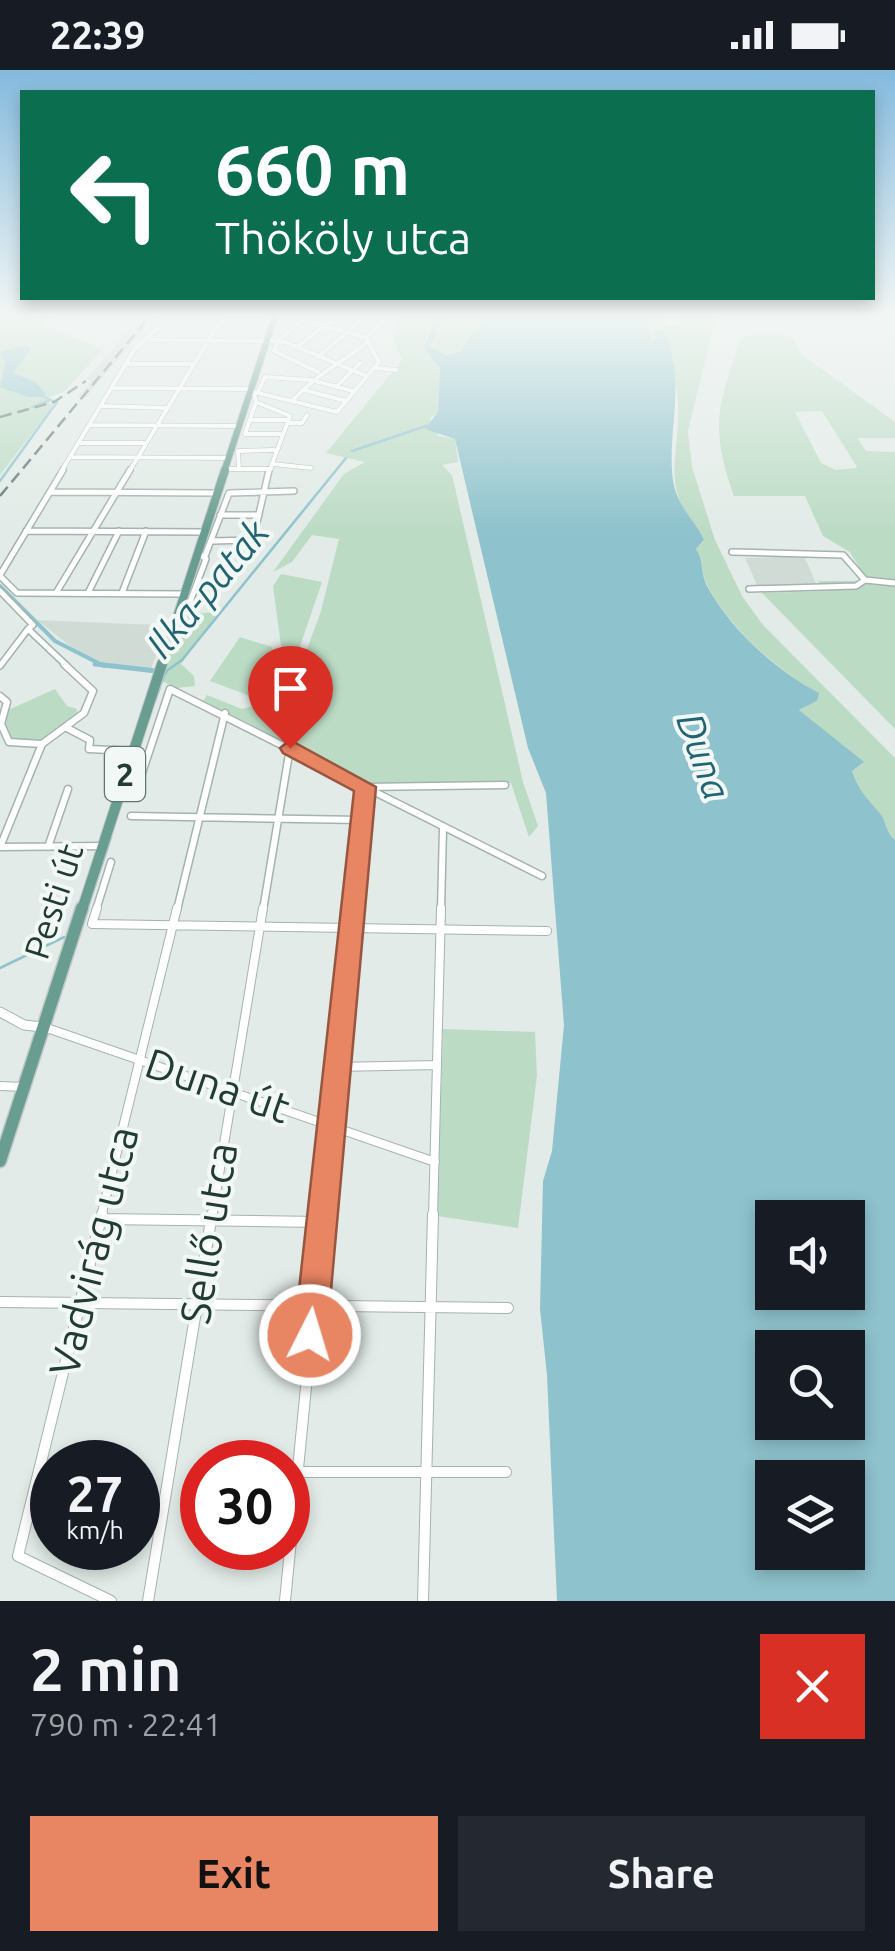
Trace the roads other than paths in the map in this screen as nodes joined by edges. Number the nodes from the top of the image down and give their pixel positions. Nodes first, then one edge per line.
1 (254, 387) edge
2 (257, 387) edge
3 (306, 387) edge
4 (343, 387) edge
5 (356, 387) edge
6 (112, 388) joint
7 (180, 389) junction
8 (304, 390) junction
9 (353, 390) junction
10 (253, 391) junction
11 (292, 401) junction
12 (256, 402) junction
13 (346, 402) junction
14 (101, 406) junction
15 (169, 408) junction
16 (308, 415) dead end
17 (250, 420) junction
18 (289, 421) junction
19 (89, 425) junction
20 (158, 426) junction
21 (238, 426) junction
22 (281, 434) junction
23 (79, 443) junction
24 (147, 443) junction
25 (274, 450) junction
26 (70, 457) junction
27 (138, 458) junction
28 (228, 458) junction
29 (272, 466) junction
30 (311, 468) dead end
31 (224, 469) junction
32 (238, 469) junction
33 (266, 491) junction
34 (50, 492) junction
35 (117, 492) junction
36 (294, 492) dead end
37 (217, 494) junction
38 (220, 515) junction
39 (260, 515) junction
40 (26, 530) junction
41 (92, 531) junction
42 (119, 531) junction
43 (146, 532) junction
44 (204, 532) junction
45 (212, 540) junction
46 (732, 552) dead end
47 (200, 556) junction
48 (0, 575) edge
49 (864, 580) junction
50 (895, 583) edge
51 (749, 588) dead end
52 (0, 592) edge
53 (56, 593) junction
54 (88, 594) junction
55 (122, 594) junction
56 (184, 594) junction
57 (190, 602) dead end
58 (28, 628) junction
59 (0, 666) edge
60 (0, 696) edge
61 (7, 702) joint
62 (225, 713) junction
63 (65, 727) junction
64 (42, 744) junction
65 (290, 748) junction
66 (133, 751) junction
67 (505, 786) dead end
68 (365, 787) junction
69 (68, 789) dead end
70 (135, 794) dead end
71 (131, 816) dead end
72 (200, 817) junction
73 (278, 818) junction
74 (362, 820) junction
75 (443, 828) junction
76 (102, 846) junction
77 (0, 847) edge
78 (48, 847) junction
79 (112, 862) dead end
80 (542, 876) dead end
81 (173, 926) junction
82 (260, 927) junction
83 (351, 928) junction
84 (440, 929) junction
85 (547, 931) dead end
86 (0, 1012) edge
87 (42, 1027) junction
88 (140, 1058) junction
89 (437, 1065) junction
90 (336, 1066) junction
91 (0, 1086) edge
92 (24, 1087) junction
93 (231, 1090) junction
94 (330, 1125) junction
95 (0, 1161) edge
96 (435, 1162) junction
97 (101, 1219) junction
98 (210, 1221) junction
99 (320, 1222) junction
100 (0, 1302) edge
101 (81, 1303) junction
102 (196, 1304) junction
103 (313, 1306) junction
104 (430, 1307) junction
105 (508, 1308) dead end
106 (301, 1440) edge
107 (310, 1472) edge
108 (426, 1472) junction
109 (506, 1472) dead end
110 (288, 1570) edge
111 (110, 1601) edge
112 (148, 1601) edge
113 (285, 1601) edge
114 (423, 1601) edge

1 - 10 main road, Pesti út / 2
2 - 10 street
3 - 8 street
4 - 9 street
5 - 9 street
6 - 7 street
6 - 14 street
7 - 10 street
7 - 15 street
8 - 11 street
8 - 13 street
9 - 13 street
10 - 11 street
10 - 12 street
10 - 21 main road, Pesti út / 2
11 - 13 street
12 - 17 street
12 - 18 street
14 - 15 street
14 - 19 street
15 - 20 street
16 - 18 street
17 - 18 street
17 - 22 street
18 - 22 street
19 - 20 street
19 - 23 street
20 - 21 street
20 - 24 street
21 - 28 main road, Pesti út / 2
22 - 25 street
23 - 24 street
23 - 26 street
24 - 27 street
25 - 29 street
25 - 32 street
26 - 27 street
26 - 34 street
27 - 28 street
27 - 35 street
28 - 31 main road, Pesti út / 2
29 - 30 street
29 - 32 street
29 - 33 street
31 - 32 street
31 - 37 main road, Pesti út / 2
33 - 36 street
33 - 38 street
33 - 39 street
34 - 35 street
34 - 40 street
35 - 37 street
35 - 41 street
37 - 44 main road, Pesti út / 2
38 - 39 street
38 - 45 street, Pesti út
39 - 45 street
40 - 41 street
40 - 48 street
41 - 42 street
41 - 53 street
42 - 43 street
42 - 54 street
43 - 44 street
43 - 55 street
44 - 47 main road, Pesti út / 2
45 - 47 street, Pesti út
46 - 49 street
47 - 56 main road, Pesti út / 2
47 - 57 street
48 - 53 street
49 - 50 street
49 - 51 street
52 - 58 street
53 - 54 street
54 - 55 street
55 - 56 street
56 - 66 main road, Pesti út / 2
58 - 59 street
58 - 63 street
60 - 61 street
61 - 64 street
62 - 65 street
62 - 70 street
62 - 72 street, Vadvirág utca
63 - 64 street
63 - 66 street
64 - 77 street
65 - 68 street
65 - 73 street, Sellő utca
66 - 76 main road, Pesti út / 2
67 - 68 street
68 - 74 street
68 - 75 street
69 - 78 street
71 - 72 street
72 - 73 street
72 - 81 street, Vadvirág utca
73 - 74 street
73 - 82 street, Sellő utca
74 - 83 street
75 - 80 street
75 - 84 street
76 - 78 street
76 - 87 main road, Pesti út / 2
77 - 78 street
79 - 81 street
81 - 82 street
81 - 88 street, Vadvirág utca
82 - 83 street
82 - 93 street, Sellő utca
83 - 84 street
83 - 90 street
84 - 85 street
84 - 89 street
86 - 87 street, Duna út
87 - 88 street, Duna út
87 - 92 main road, Pesti út / 2
88 - 93 street, Duna út
88 - 97 street, Vadvirág utca
89 - 90 street
89 - 96 street
90 - 94 street
91 - 92 street
92 - 95 main road, Pesti út / 2
93 - 94 street, Duna út
93 - 98 street, Sellő utca
94 - 96 street, Duna út
94 - 99 street
96 - 104 street
97 - 98 street
97 - 101 street, Vadvirág utca
98 - 99 street
98 - 102 street, Sellő utca
99 - 103 street
100 - 101 street
101 - 102 street
101 - 111 street, Vadvirág utca
102 - 103 street
102 - 112 street, Sellő utca
103 - 104 street
103 - 106 street
104 - 105 street
104 - 108 street
107 - 108 street
108 - 109 street
108 - 114 street
110 - 113 street

